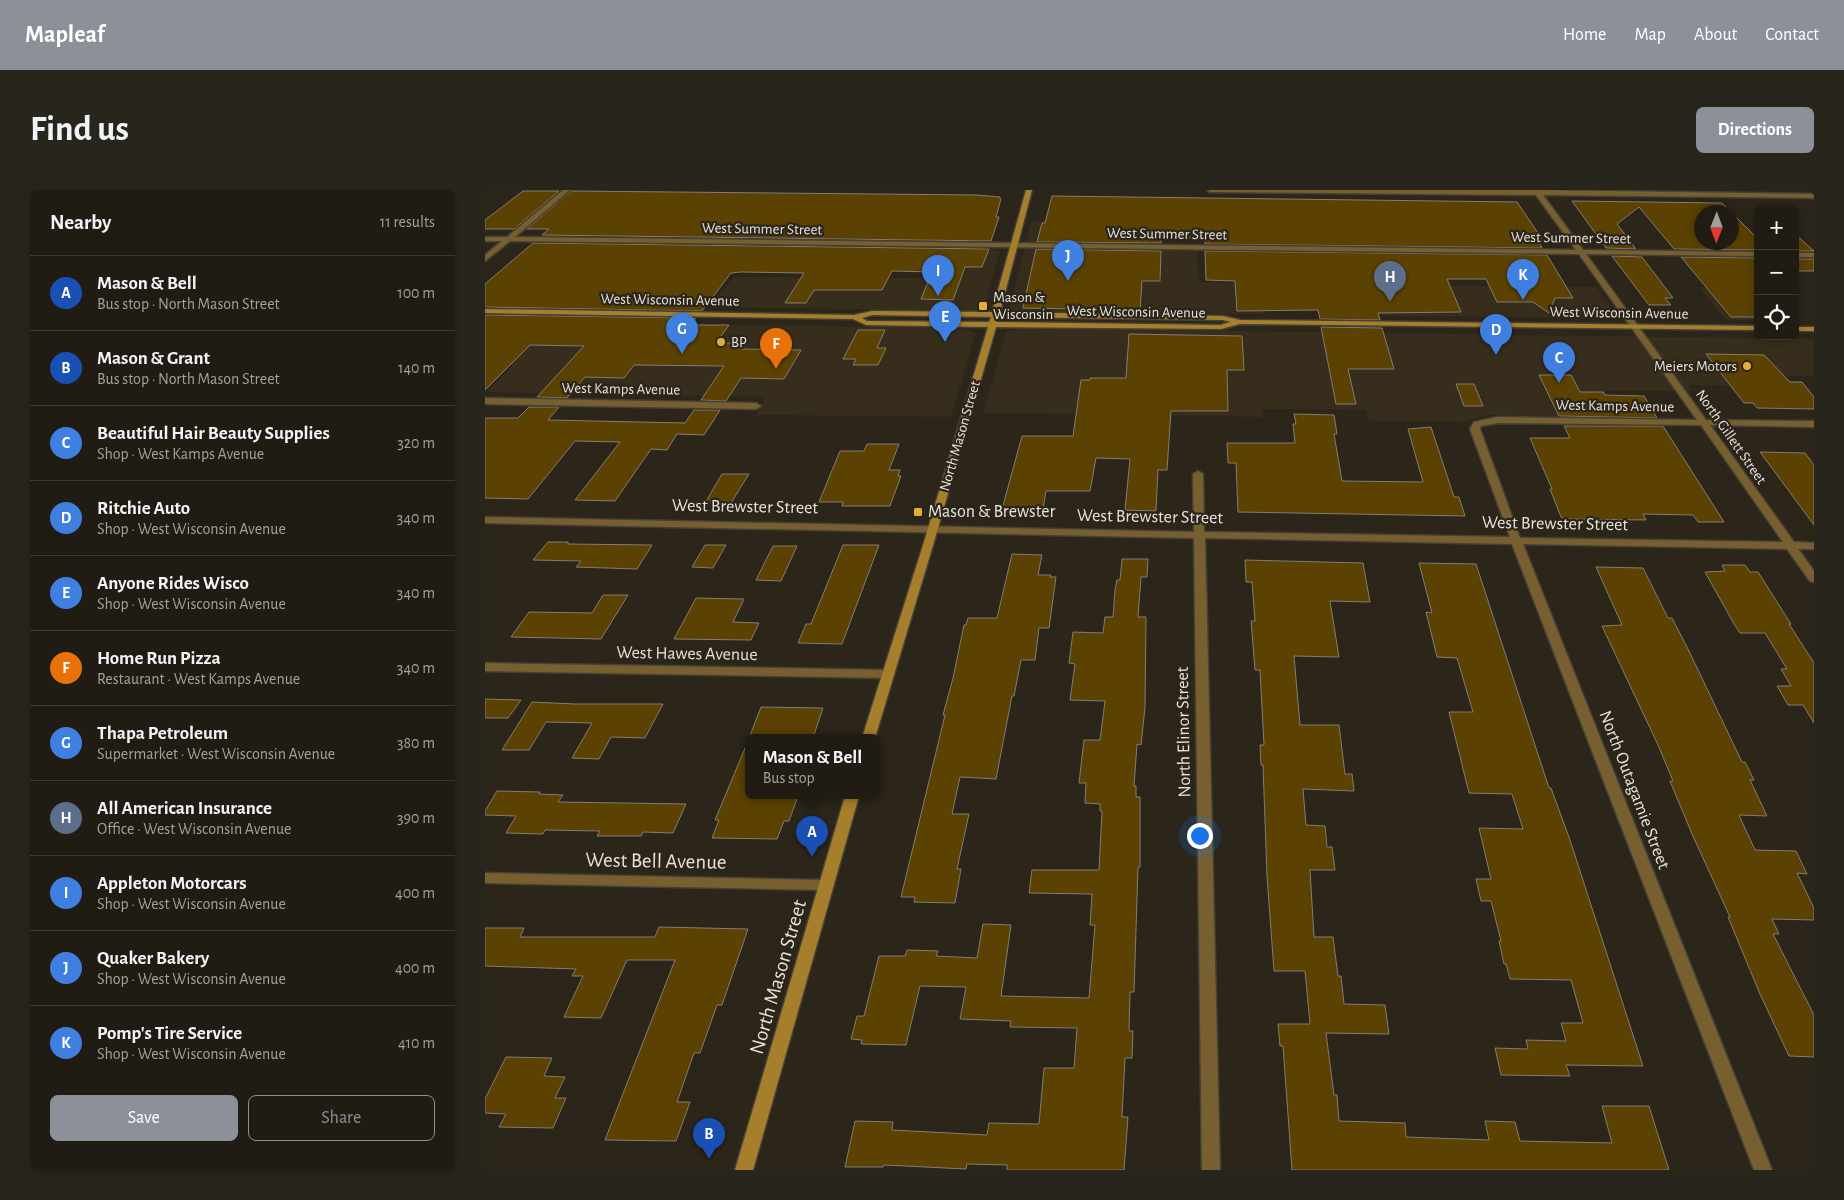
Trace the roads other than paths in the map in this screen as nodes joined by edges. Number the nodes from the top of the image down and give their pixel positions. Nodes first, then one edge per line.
1 (567, 190) edge
2 (1029, 190) edge
3 (1210, 190) edge
4 (1806, 190) edge
5 (1537, 192) edge
6 (1814, 196) edge
7 (485, 240) edge
8 (508, 240) junction
9 (1014, 246) junction
10 (1581, 252) junction
11 (1754, 254) edge
12 (1799, 255) edge
13 (1814, 255) edge
14 (485, 260) edge
15 (485, 311) edge
16 (854, 317) junction
17 (994, 320) junction
18 (1240, 322) junction
19 (1635, 327) junction
20 (1754, 328) edge
21 (1799, 329) edge
22 (1814, 329) edge
23 (485, 401) edge
24 (756, 406) dead end
25 (1704, 423) junction
26 (1477, 424) joint
27 (1814, 424) edge
28 (1198, 474) dead end
29 (485, 520) edge
30 (932, 529) junction
31 (1198, 535) junction
32 (1516, 540) junction
33 (1791, 546) junction
34 (1814, 546) edge
35 (1814, 579) edge
36 (485, 667) edge
37 (887, 674) junction
38 (869, 734) edge
39 (850, 799) edge
40 (485, 878) edge
41 (826, 885) junction
42 (744, 1170) edge
43 (1211, 1170) edge
44 (1763, 1170) edge

1 - 8 street
2 - 9 main road, North Mason Street
3 - 5 street
4 - 6 street
5 - 6 street
5 - 10 street, North Gillett Street
7 - 8 street, West Summer Street
8 - 9 street, West Summer Street
8 - 14 street
9 - 10 street, West Summer Street
9 - 17 main road, North Mason Street
10 - 11 street, West Summer Street
10 - 19 street, North Gillett Street
12 - 13 street
15 - 16 main road, West Wisconsin Avenue
16 - 17 main road, West Wisconsin Avenue
16 - 17 main road, West Wisconsin Avenue
17 - 18 main road, West Wisconsin Avenue
17 - 18 main road, West Wisconsin Avenue
17 - 30 main road, North Mason Street
18 - 19 main road, West Wisconsin Avenue
19 - 20 main road, West Wisconsin Avenue
19 - 25 street, North Gillett Street
21 - 22 main road
23 - 24 street, West Kamps Avenue
25 - 26 street, West Kamps Avenue
25 - 27 street, West Kamps Avenue
25 - 33 street, North Gillett Street
26 - 32 street, North Outagamie Street
28 - 31 street, North Elinor Street
29 - 30 street, West Brewster Street
30 - 31 street, West Brewster Street
30 - 37 main road, North Mason Street
31 - 32 street, West Brewster Street
31 - 43 street, North Elinor Street
32 - 33 street, West Brewster Street
32 - 44 street, North Outagamie Street
33 - 34 street, West Brewster Street
33 - 35 street, North Gillett Street
36 - 37 street, West Hawes Avenue
37 - 38 main road, North Mason Street
39 - 41 main road, North Mason Street
40 - 41 street, West Bell Avenue
41 - 42 main road, North Mason Street

